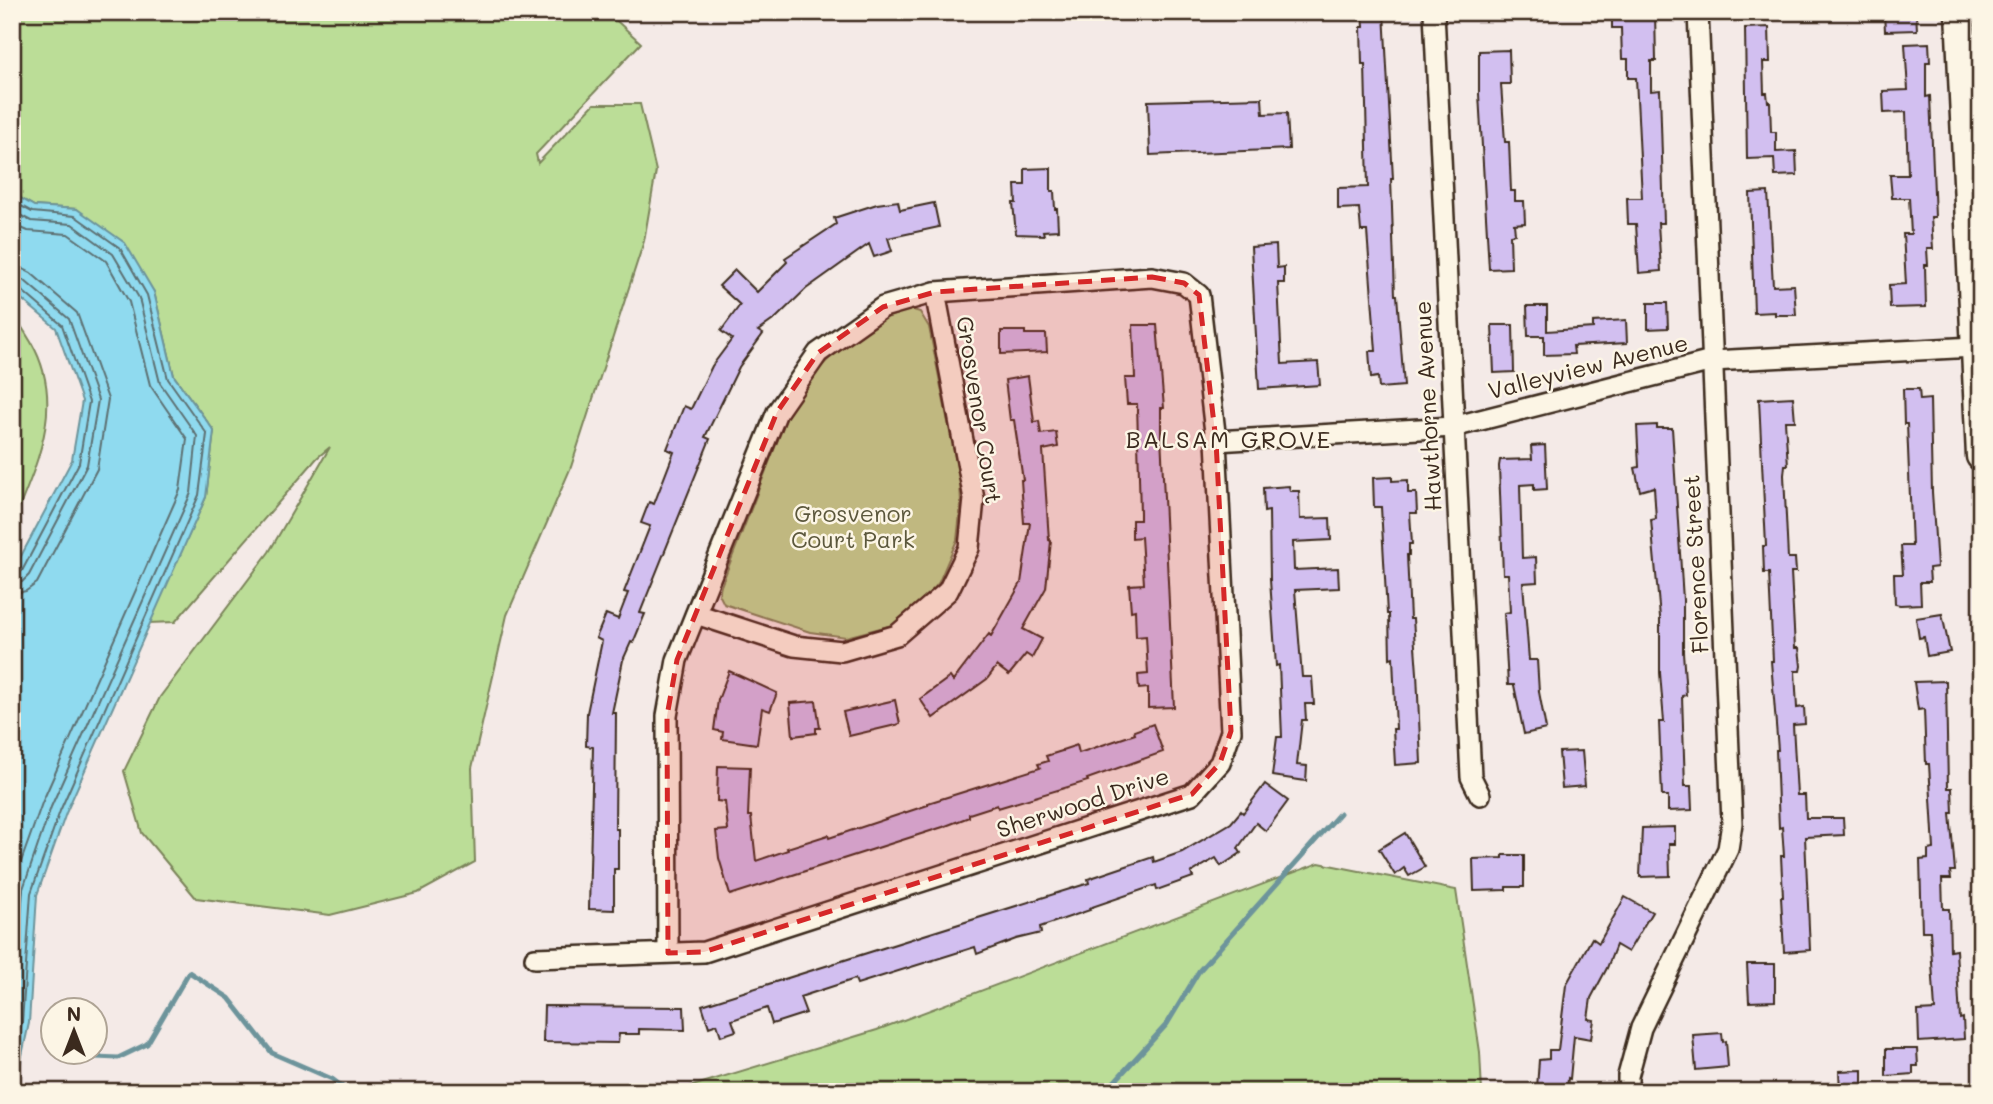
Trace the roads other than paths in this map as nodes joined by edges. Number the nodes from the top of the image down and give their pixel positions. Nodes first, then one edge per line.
1 (1434, 12) edge
2 (1698, 12) edge
3 (1959, 12) edge
4 (935, 292) junction
5 (1199, 295) joint
6 (1974, 347) junction
7 (1712, 361) junction
8 (1453, 427) junction
9 (1216, 441) junction
10 (1981, 456) edge
11 (696, 614) junction
12 (1480, 795) dead end
13 (668, 953) junction
14 (535, 958) dead end
15 (1628, 1092) edge

1 - 8 street, Hawthorne Avenue
2 - 7 street, Florence Street
3 - 6 main road
4 - 5 street, Grosvenor Court
4 - 11 street, Grosvenor Court
4 - 11 street, Grosvenor Court
5 - 9 street, Sherwood Drive
6 - 7 street, Valleyview Avenue
6 - 10 main road
7 - 8 street, Valleyview Avenue
7 - 15 street, Florence Street
8 - 9 street, Valleyview Avenue
8 - 12 street, Hawthorne Avenue
9 - 13 street, Sherwood Drive
11 - 13 street, Grosvenor Court
13 - 14 street, Sherwood Drive

